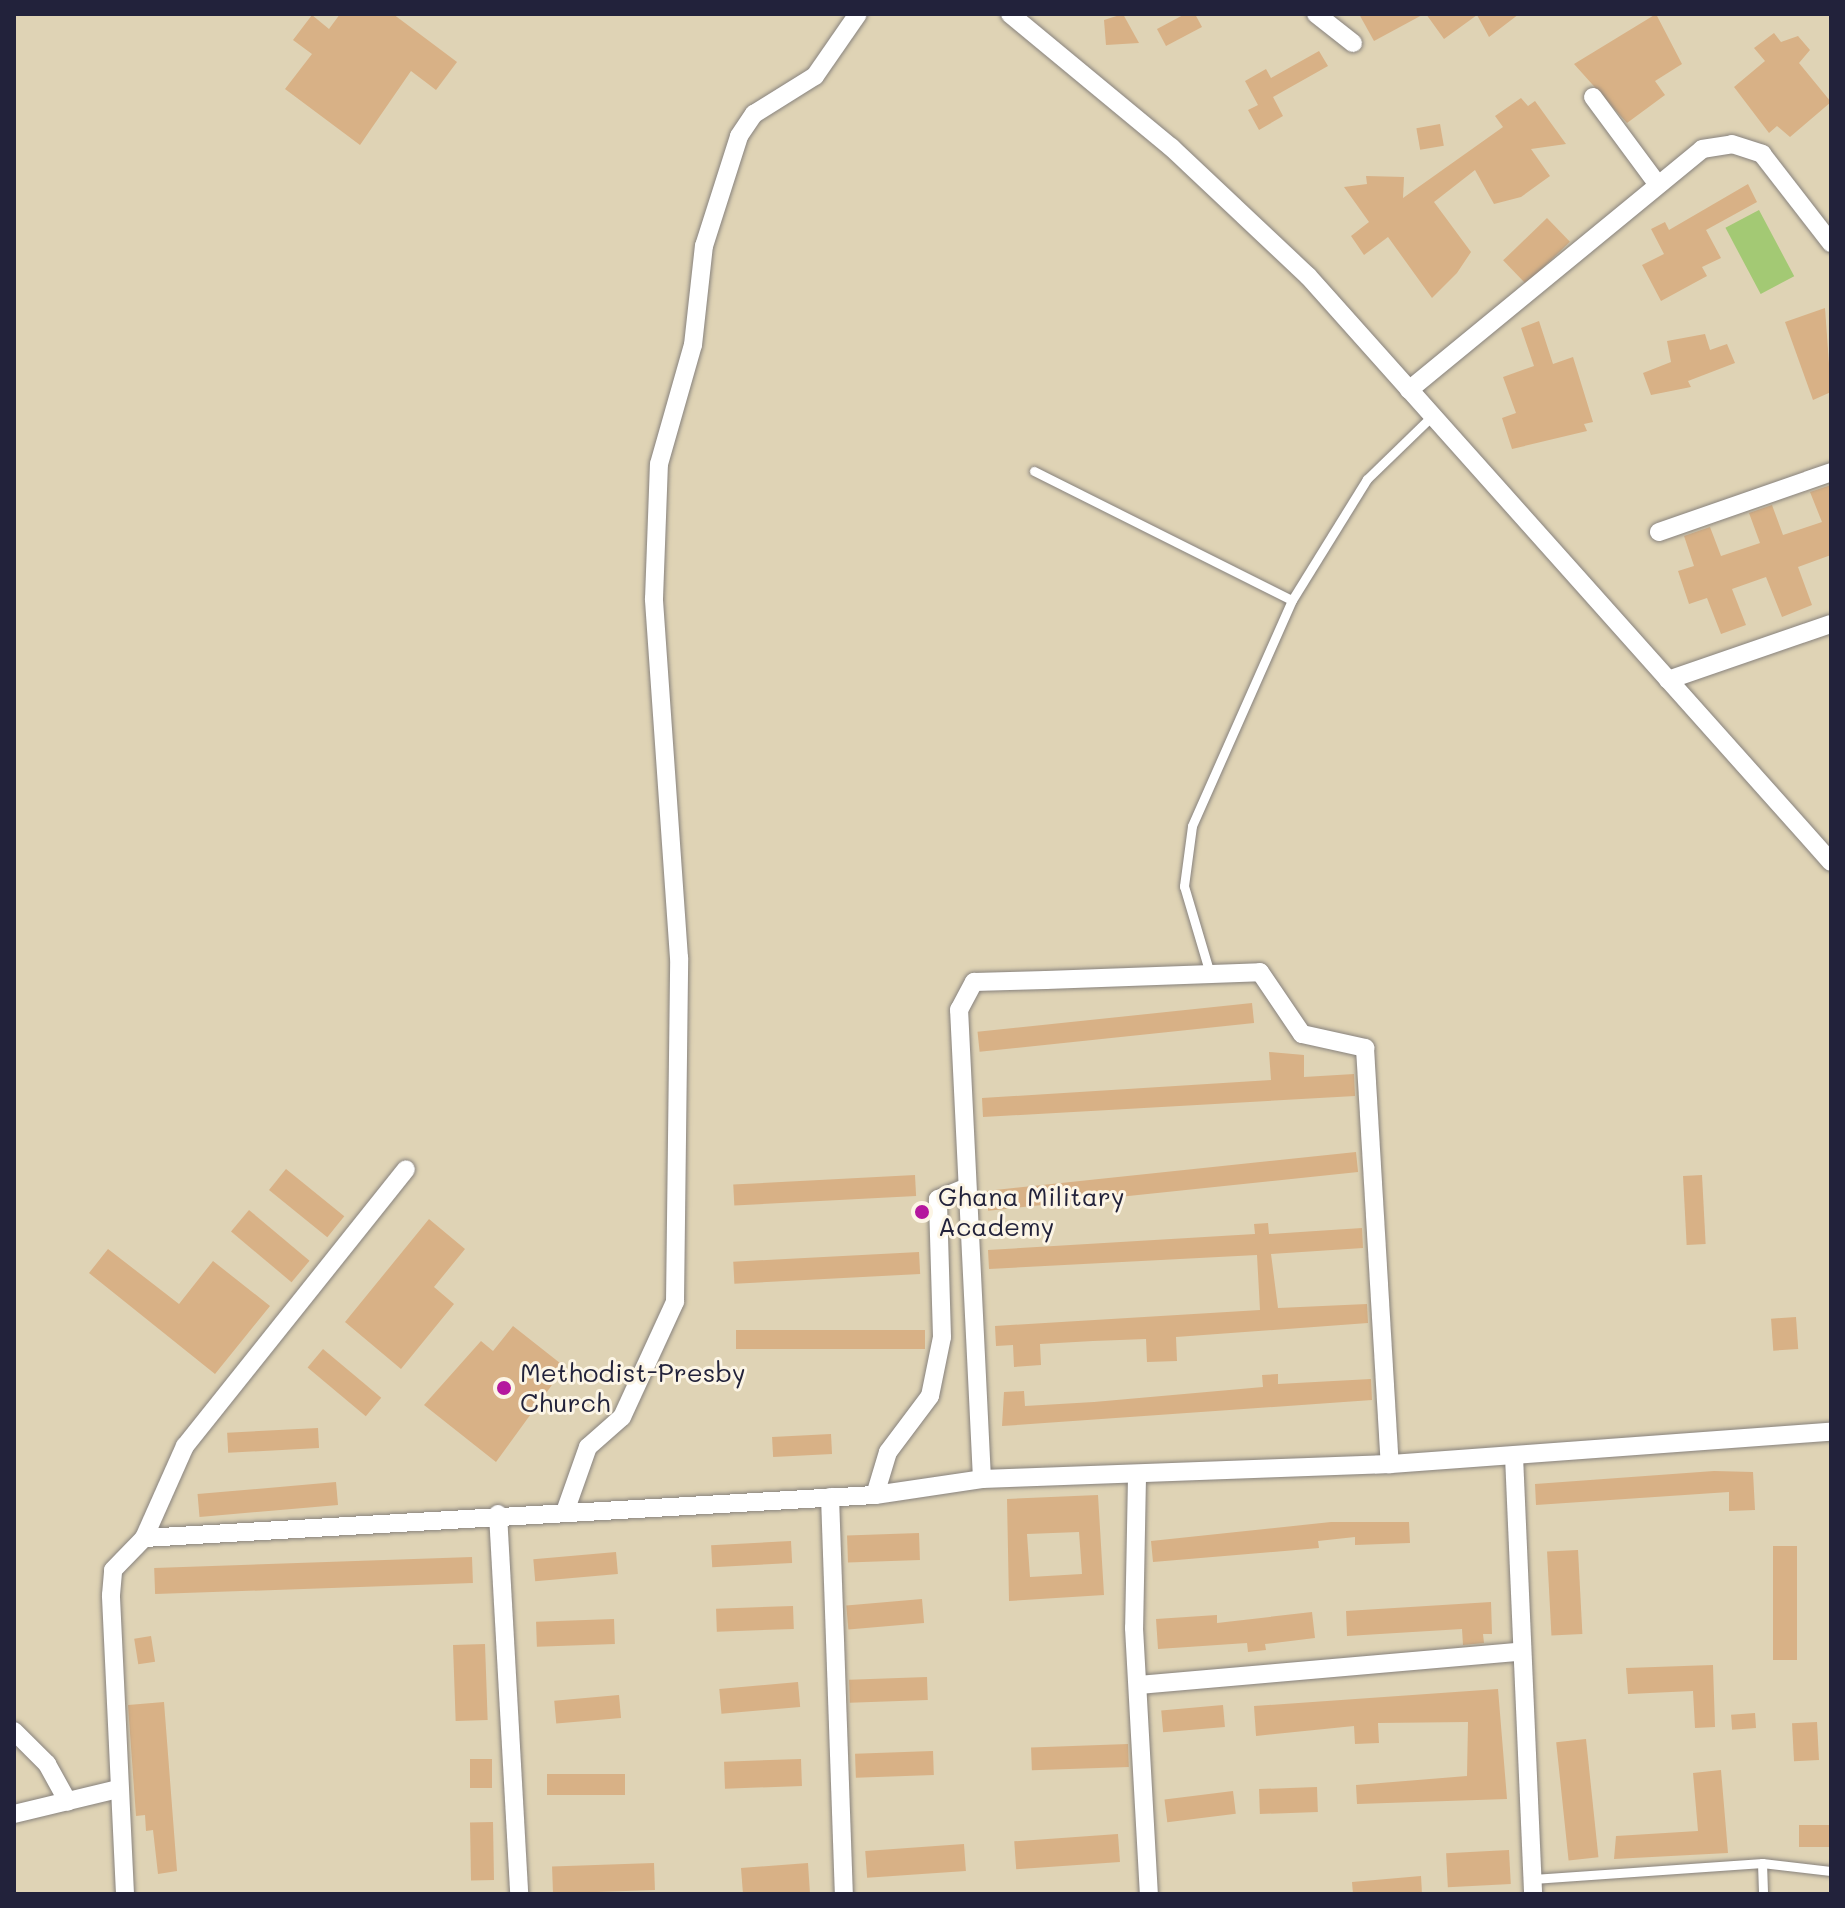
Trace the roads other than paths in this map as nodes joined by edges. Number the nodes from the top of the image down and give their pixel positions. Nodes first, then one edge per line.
1 (858, 14) edge
2 (1010, 14) edge
3 (1316, 14) edge
4 (1353, 43) dead end
5 (1593, 97) dead end
6 (1658, 185) junction
7 (1831, 243) edge
8 (1409, 390) junction
9 (1432, 416) junction
10 (1034, 471) dead end
11 (1831, 472) edge
12 (1659, 532) dead end
13 (1292, 600) junction
14 (1831, 624) edge
15 (1668, 680) junction
16 (1831, 862) edge
17 (1210, 974) junction
18 (406, 1169) dead end
19 (967, 1187) junction
20 (1831, 1432) edge
21 (1514, 1456) junction
22 (1390, 1464) junction
23 (1137, 1477) junction
24 (982, 1479) junction
25 (875, 1495) junction
26 (830, 1497) junction
27 (566, 1509) junction
28 (498, 1514) junction
29 (144, 1538) junction
30 (1519, 1652) junction
31 (1139, 1685) junction
32 (14, 1731) edge
33 (118, 1789) junction
34 (68, 1802) junction
35 (14, 1814) edge
36 (1762, 1863) junction
37 (1831, 1871) edge
38 (1533, 1886) edge
39 (125, 1894) edge
40 (519, 1894) edge
41 (844, 1894) edge
42 (1149, 1894) edge
43 (1763, 1894) edge

1 - 27 street
2 - 8 street
3 - 4 street
5 - 6 street
6 - 7 street
6 - 8 street
8 - 9 street
9 - 13 lane
9 - 15 street
10 - 13 lane
11 - 12 street
13 - 17 lane
14 - 15 street
15 - 16 street
17 - 19 street
17 - 22 street
18 - 29 street
19 - 24 street
19 - 25 street
20 - 21 street
21 - 22 street
21 - 30 street
22 - 23 street
23 - 24 street
23 - 31 street
24 - 25 street
25 - 26 street
26 - 27 street
26 - 41 street
27 - 28 street
28 - 29 street
28 - 40 street
29 - 33 street
30 - 31 street
30 - 38 street
31 - 42 street
32 - 34 street
33 - 34 street
33 - 39 street
34 - 35 street
36 - 37 lane
36 - 38 lane
36 - 43 lane

